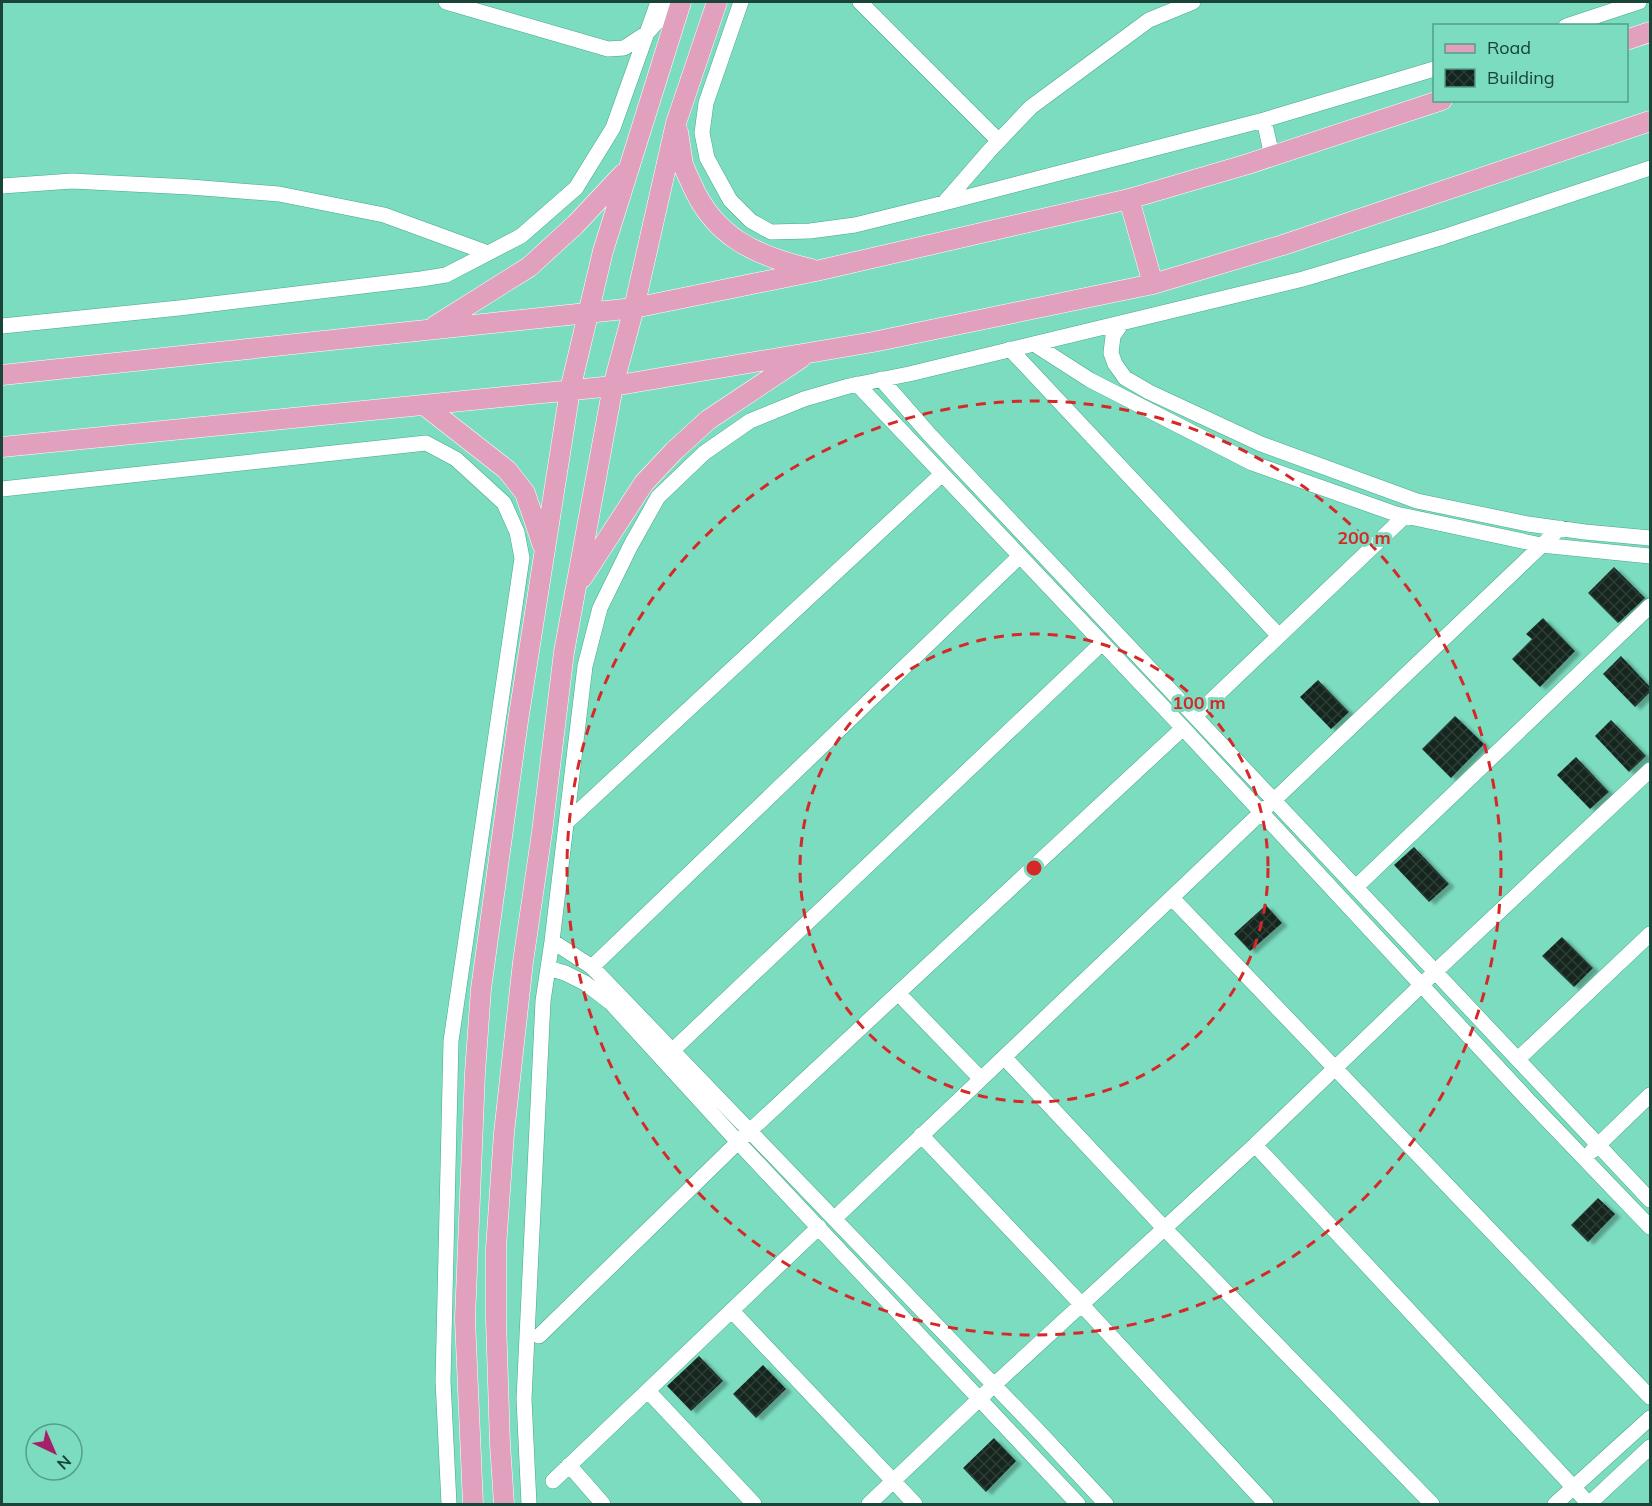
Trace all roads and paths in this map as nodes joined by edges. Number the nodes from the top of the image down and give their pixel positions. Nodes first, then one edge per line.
1 (446, 2) edge
2 (658, 2) edge
3 (675, 2) edge
4 (681, 2) edge
5 (717, 2) edge
6 (741, 2) edge
7 (860, 2) edge
8 (1193, 2) edge
9 (1639, 2) edge
10 (1572, 24) edge
11 (1650, 32) edge
12 (647, 33) junction
13 (1628, 39) edge
14 (1433, 69) edge
15 (1436, 102) edge
16 (1264, 120) junction
17 (1650, 121) edge
18 (676, 123) junction
19 (999, 141) junction
20 (1272, 156) junction
21 (1650, 168) edge
22 (628, 169) junction
23 (2, 186) edge
24 (1129, 199) junction
25 (944, 203) junction
26 (488, 253) junction
27 (816, 271) junction
28 (1153, 284) junction
29 (634, 308) junction
30 (586, 313) junction
31 (1122, 323) junction
32 (2, 326) edge
33 (431, 330) junction
34 (1034, 344) junction
35 (1011, 349) junction
36 (809, 353) junction
37 (2, 375) edge
38 (881, 379) junction
39 (857, 384) junction
40 (613, 386) junction
41 (570, 390) junction
42 (424, 405) junction
43 (2, 447) edge
44 (942, 474) junction
45 (2, 489) edge
46 (1406, 516) junction
47 (1560, 528) junction
48 (1650, 538) edge
49 (1541, 545) junction
50 (545, 551) junction
51 (1020, 556) junction
52 (1650, 556) edge
53 (576, 587) junction
54 (1650, 606) edge
55 (1279, 636) junction
56 (1102, 643) junction
57 (1195, 716) junction
58 (1182, 728) junction
59 (1650, 770) edge
60 (1275, 801) junction
61 (1262, 814) junction
62 (567, 822) junction
63 (1356, 887) junction
64 (1172, 898) junction
65 (1650, 934) edge
66 (552, 941) junction
67 (592, 967) junction
68 (548, 968) junction
69 (1436, 971) junction
70 (1422, 986) junction
71 (898, 993) junction
72 (672, 1050) junction
73 (1004, 1057) junction
74 (1518, 1059) junction
75 (1335, 1068) junction
76 (981, 1079) junction
77 (1650, 1095) edge
78 (750, 1130) junction
79 (921, 1135) junction
80 (738, 1142) junction
81 (1255, 1145) junction
82 (1599, 1145) junction
83 (1584, 1159) junction
84 (1650, 1200) edge
85 (835, 1218) junction
86 (819, 1227) junction
87 (1650, 1227) edge
88 (1165, 1229) junction
89 (1082, 1305) junction
90 (732, 1311) junction
91 (539, 1336) dead end
92 (994, 1385) junction
93 (648, 1390) junction
94 (1650, 1397) edge
95 (980, 1401) junction
96 (1650, 1418) edge
97 (1650, 1447) edge
98 (569, 1465) junction
99 (553, 1481) dead end
100 (893, 1482) junction
101 (1575, 1486) junction
102 (449, 1504) edge
103 (473, 1504) edge
104 (504, 1504) edge
105 (529, 1504) edge
106 (603, 1504) edge
107 (754, 1504) edge
108 (869, 1504) edge
109 (915, 1504) edge
110 (1078, 1504) edge
111 (1106, 1504) edge
112 (1266, 1504) edge
113 (1432, 1504) edge
114 (1555, 1504) edge
115 (1589, 1504) edge

1 - 12 street
2 - 12 street
3 - 12 street
4 - 22 main road
5 - 18 main road
6 - 25 street
7 - 19 street
8 - 19 street
9 - 10 street
11 - 13 main road
12 - 26 street
14 - 16 street
15 - 20 main road
16 - 20 street
16 - 25 street
17 - 28 main road
18 - 27 main road
18 - 29 main road
19 - 25 street
20 - 24 main road
21 - 31 street
22 - 30 main road
22 - 33 main road
23 - 26 street
24 - 27 main road
24 - 28 main road
26 - 32 street
27 - 29 main road
28 - 36 main road
29 - 30 main road
29 - 40 main road
30 - 33 main road
30 - 41 main road
31 - 34 street
31 - 47 street
33 - 37 main road
34 - 35 street
34 - 46 street
35 - 38 street
35 - 55 street
36 - 40 main road
36 - 53 main road
38 - 39 street
38 - 57 street
39 - 44 street
39 - 62 street
40 - 41 main road
40 - 53 main road
41 - 42 main road
41 - 50 main road
42 - 43 main road
42 - 50 main road
44 - 51 street
44 - 62 street
45 - 102 street
46 - 49 street
46 - 55 street
47 - 48 street
47 - 49 street
49 - 52 street
49 - 60 street
50 - 103 main road
51 - 56 street
51 - 67 street
53 - 104 main road
54 - 63 street
55 - 57 street
56 - 58 street
56 - 72 street
57 - 60 street
58 - 61 street
58 - 71 street
59 - 69 street
60 - 61 street
60 - 63 street
61 - 64 street
61 - 70 street
62 - 66 street
63 - 69 street
64 - 73 street
64 - 75 street
65 - 74 street
66 - 67 street
66 - 68 street
67 - 72 street
68 - 80 street
68 - 105 street
69 - 70 street
69 - 74 street
70 - 75 street
70 - 83 street
71 - 76 street
71 - 78 street
72 - 78 street
73 - 76 street
73 - 88 street
74 - 82 street
75 - 81 street
75 - 94 street
76 - 79 street
77 - 82 street
78 - 80 street
78 - 85 street
79 - 85 street
79 - 89 street
80 - 86 street
80 - 91 street
81 - 88 street
81 - 101 street
82 - 83 street
82 - 84 street
83 - 87 street
85 - 92 street
86 - 90 street
86 - 95 street
88 - 89 street
88 - 113 street
89 - 92 street
89 - 112 street
90 - 93 street
90 - 100 street
92 - 95 street
92 - 111 street
93 - 98 street
93 - 107 street
95 - 100 street
95 - 110 street
96 - 101 street
97 - 115 street
98 - 99 street
98 - 106 street
100 - 108 street
100 - 109 street
101 - 114 street
101 - 115 street

